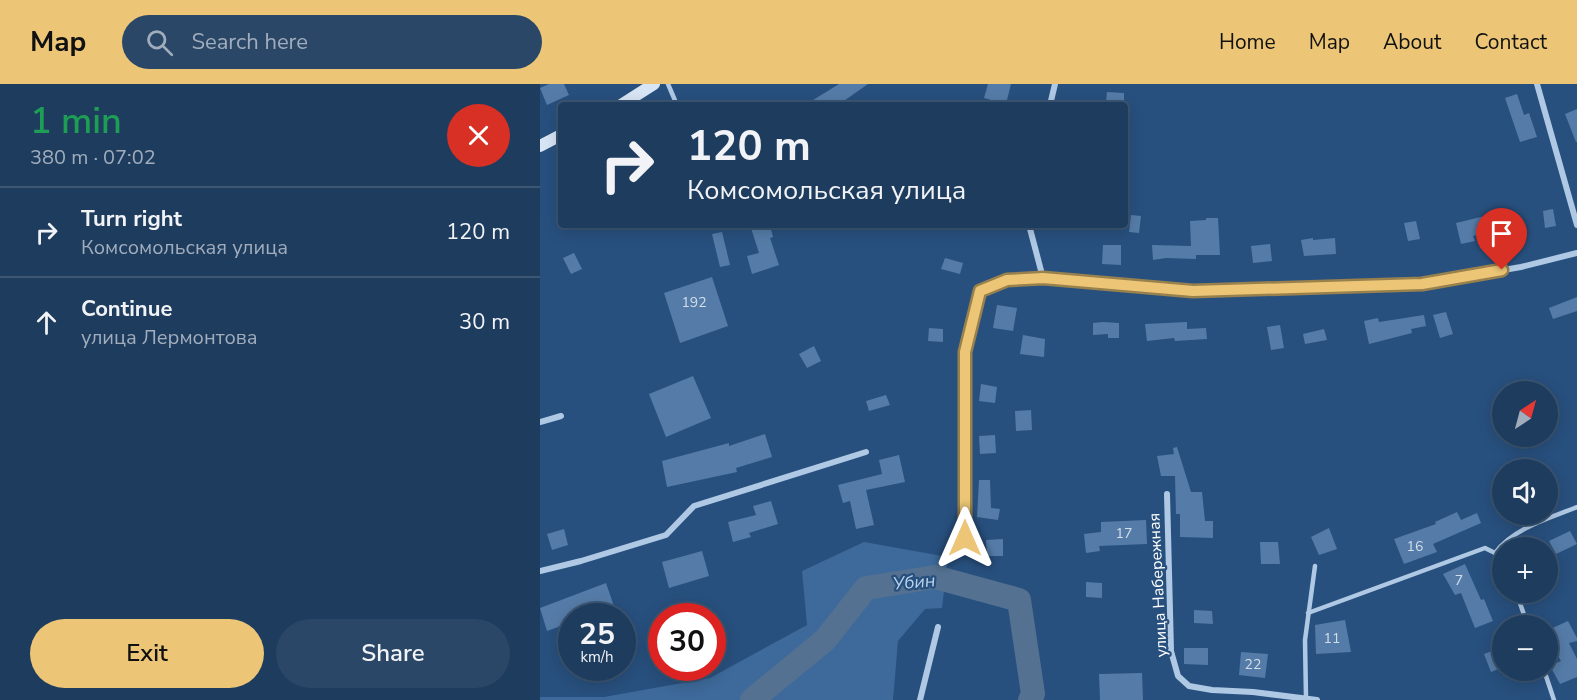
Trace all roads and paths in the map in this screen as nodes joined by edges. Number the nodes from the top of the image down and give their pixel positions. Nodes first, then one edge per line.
1 (654, 84) edge
2 (668, 84) edge
3 (1055, 84) edge
4 (1537, 84) edge
5 (626, 102) edge
6 (676, 102) edge
7 (1051, 102) edge
8 (558, 137) edge
9 (540, 146) edge
10 (1577, 225) edge
11 (1030, 228) edge
12 (1577, 253) edge
13 (1043, 278) junction
14 (561, 416) dead end
15 (540, 422) edge
16 (866, 452) dead end
17 (1167, 494) dead end
18 (1577, 507) edge
19 (1512, 537) edge
20 (965, 538) dead end
21 (1492, 552) edge
22 (1315, 566) dead end
23 (540, 571) edge
24 (1308, 613) junction
25 (938, 627) dead end
26 (1548, 681) edge
27 (1306, 698) junction
28 (920, 700) edge
29 (1317, 700) edge
30 (1554, 700) edge

1 - 5 street
2 - 6 lane
3 - 7 street
4 - 10 street
8 - 9 street
11 - 13 street
12 - 13 street
13 - 20 street
14 - 15 street
16 - 23 street
17 - 27 street, улица Набережная
18 - 19 lane
21 - 24 lane
22 - 24 lane
24 - 27 lane
25 - 28 street
26 - 30 lane
27 - 29 street, улица Набережная

